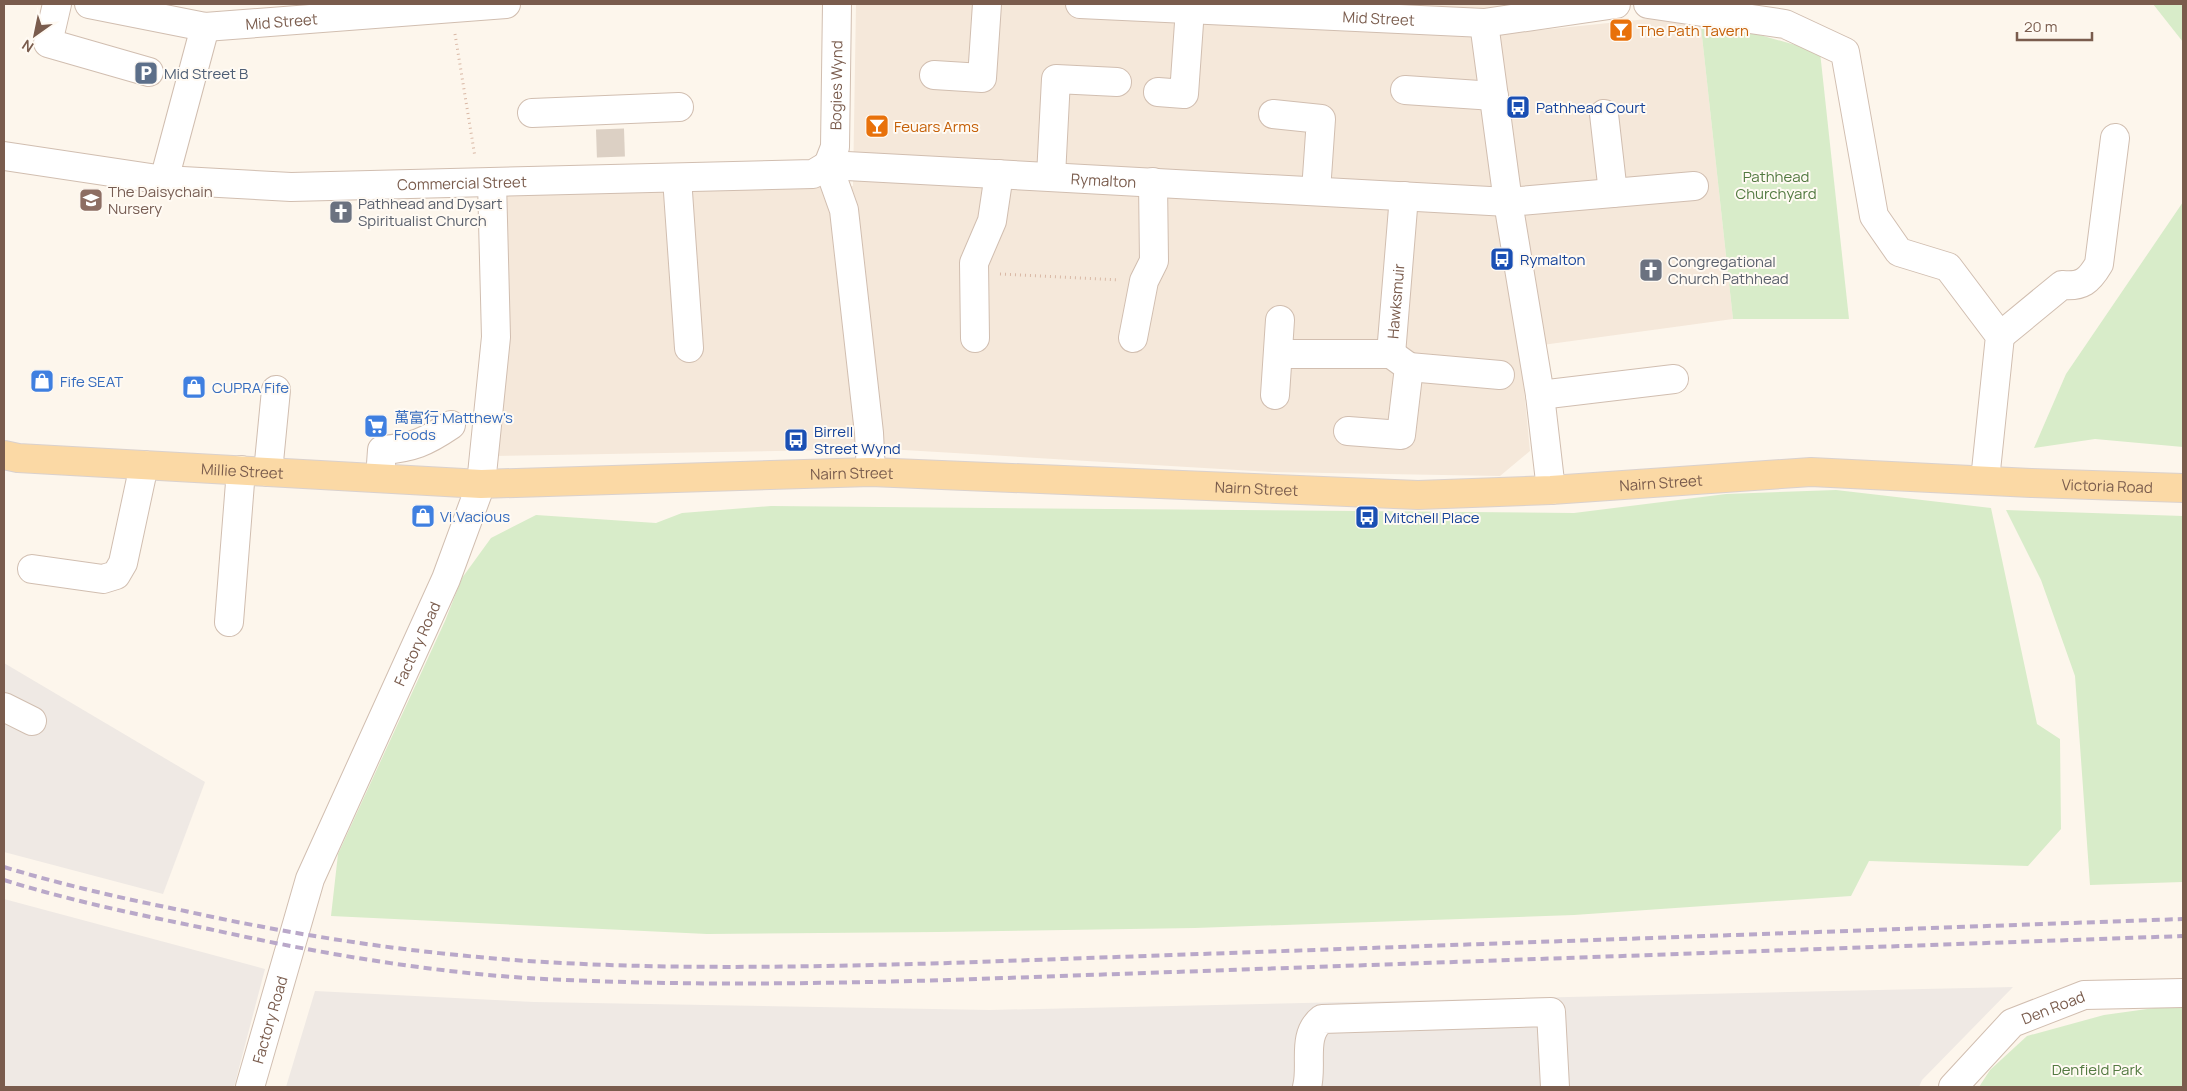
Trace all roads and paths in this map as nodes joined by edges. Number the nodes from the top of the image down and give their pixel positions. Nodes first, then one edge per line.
1 (57, 4) edge
2 (88, 4) edge
3 (506, 4) edge
4 (837, 4) edge
5 (987, 4) edge
6 (1080, 4) edge
7 (1616, 4) edge
8 (1648, 4) edge
9 (451, 8) junction
10 (1261, 8) edge
11 (1190, 9) junction
12 (1431, 12) edge
13 (276, 13) edge
14 (1484, 23) junction
15 (205, 27) junction
16 (149, 72) dead end
17 (934, 75) dead end
18 (1117, 82) dead end
19 (1405, 90) dead end
20 (1158, 92) dead end
21 (1494, 96) junction
22 (679, 107) dead end
23 (532, 113) dead end
24 (1273, 114) dead end
25 (1604, 114) dead end
26 (2115, 138) dead end
27 (4, 156) edge
28 (828, 165) junction
29 (998, 174) junction
30 (1051, 176) junction
31 (677, 178) junction
32 (164, 180) junction
33 (485, 182) junction
34 (1153, 182) junction
35 (1694, 186) dead end
36 (1316, 191) junction
37 (1613, 193) junction
38 (1404, 196) junction
39 (1508, 202) junction
40 (974, 273) junction
41 (1144, 281) junction
42 (1280, 320) dead end
43 (2000, 336) junction
44 (975, 338) dead end
45 (1134, 338) dead end
46 (690, 348) dead end
47 (1278, 354) junction
48 (1400, 361) junction
49 (1500, 375) dead end
50 (1674, 379) dead end
51 (276, 390) dead end
52 (1275, 395) dead end
53 (1540, 395) junction
54 (451, 425) dead end
55 (1348, 431) dead end
56 (4, 455) edge
57 (144, 465) junction
58 (241, 470) junction
59 (268, 472) junction
60 (871, 472) junction
61 (380, 478) junction
62 (1985, 480) junction
63 (2031, 483) joint
64 (481, 484) junction
65 (2183, 488) edge
66 (1551, 490) junction
67 (32, 569) dead end
68 (229, 622) dead end
69 (4, 707) edge
70 (32, 721) dead end
71 (2183, 993) edge
72 (250, 1087) edge
73 (1307, 1087) edge
74 (1555, 1087) edge
75 (1954, 1087) edge

1 - 16 street
2 - 15 street, Mid Street
3 - 9 street, Mid Street
4 - 28 street, Bogies Wynd
5 - 17 street
6 - 11 street, Mid Street
7 - 14 street, Mid Street
8 - 43 street
9 - 13 street, Mid Street
9 - 33 path
10 - 11 street, Mid Street
10 - 12 street, Mid Street
11 - 20 street
12 - 14 street, Mid Street
13 - 15 street, Mid Street
14 - 21 street
15 - 32 street
18 - 30 street
19 - 21 street
21 - 39 street
22 - 23 street
24 - 36 street
25 - 37 street
26 - 43 street
27 - 32 street, Commercial Street
28 - 29 street, Rymalton
28 - 31 street, Commercial Street
28 - 60 street
29 - 30 street, Rymalton
29 - 40 street
30 - 34 street, Rymalton
31 - 33 street, Commercial Street
31 - 46 street
32 - 33 street, Commercial Street
33 - 64 street, Factory Road
34 - 36 street, Rymalton
34 - 41 street
35 - 37 street
36 - 38 street, Rymalton
37 - 39 street
38 - 39 street, Rymalton
38 - 48 street, Hawksmuir
39 - 53 street
40 - 41 path
40 - 44 street
41 - 45 street
42 - 47 street
43 - 62 street
47 - 48 street, Hawksmuir
47 - 52 street
48 - 49 street
48 - 55 street
50 - 53 street
51 - 59 street
53 - 66 street
54 - 61 street
56 - 57 main road, Millie Street
57 - 58 main road, Millie Street
57 - 67 street
58 - 59 main road, Millie Street
58 - 68 street
59 - 61 main road, Millie Street
60 - 64 main road, Nairn Street
60 - 66 main road, Nairn Street
61 - 64 main road, Millie Street
62 - 63 main road, Nairn Street
62 - 66 main road, Nairn Street
63 - 65 main road, Victoria Road
64 - 72 street, Factory Road
69 - 70 street
71 - 75 street, Den Road
73 - 74 street

